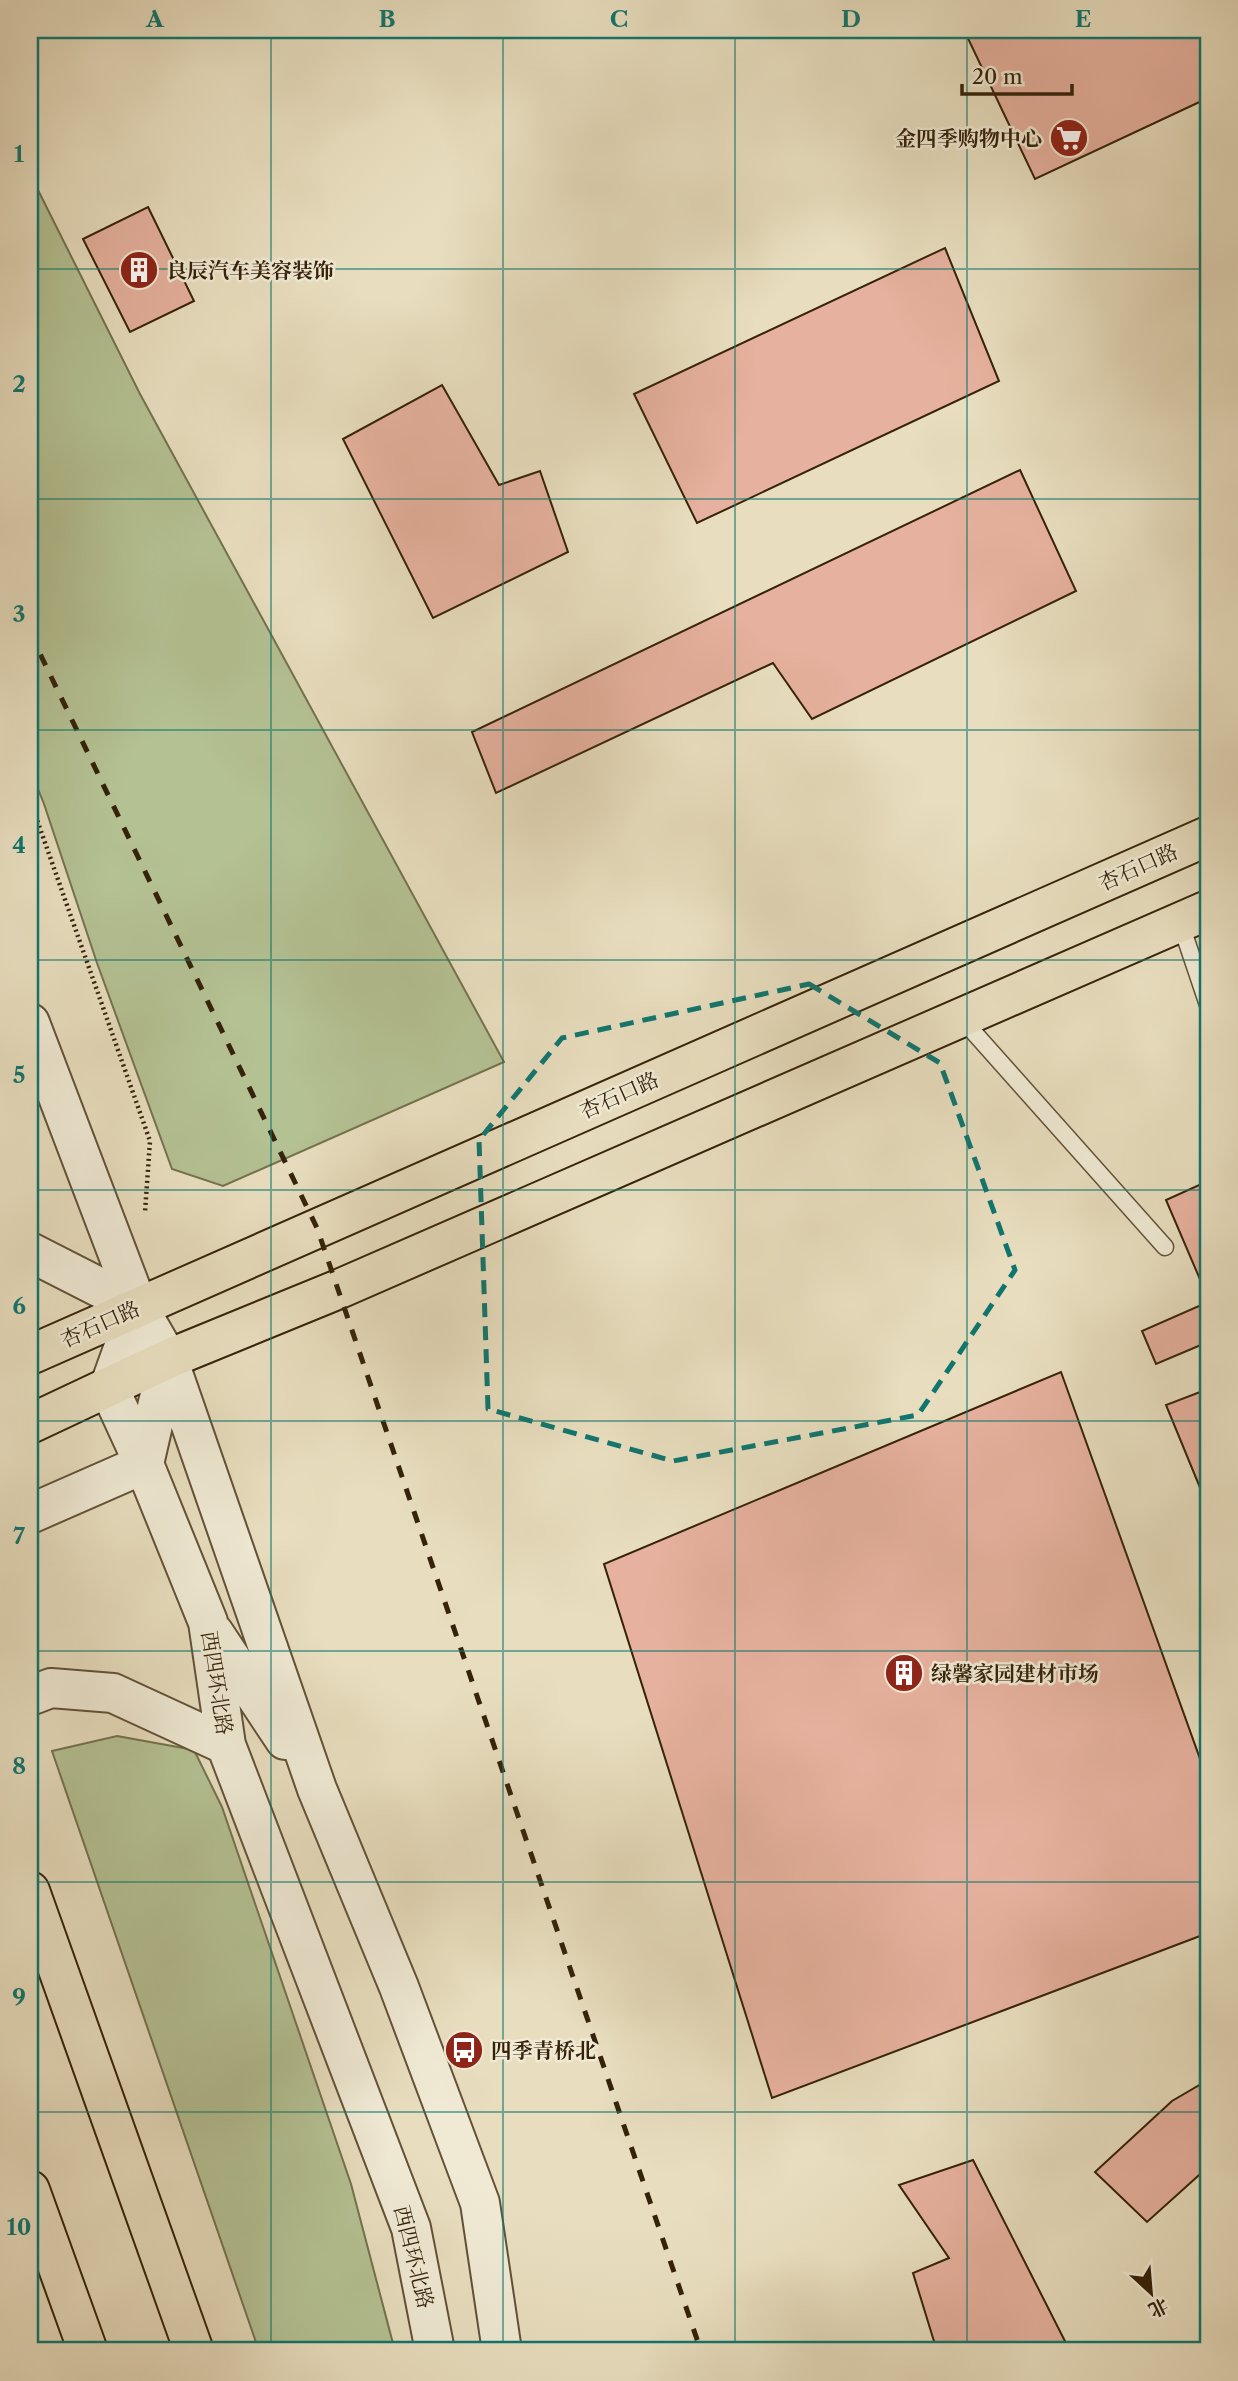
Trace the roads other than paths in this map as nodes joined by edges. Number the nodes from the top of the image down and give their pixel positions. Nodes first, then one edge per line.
1 (1208, 836) edge
2 (1194, 916) edge
3 (1208, 1005) edge
4 (961, 1017) junction
5 (30, 1023) edge
6 (1165, 1247) dead end
7 (30, 1252) edge
8 (138, 1307) junction
9 (30, 1355) edge
10 (168, 1359) junction
11 (109, 1388) junction
12 (30, 1424) edge
13 (144, 1464) junction
14 (30, 1514) edge
15 (208, 1622) junction
16 (30, 1696) edge
17 (226, 1745) junction
18 (317, 1789) junction
19 (30, 1891) edge
20 (30, 2190) edge
21 (88, 2351) edge
22 (194, 2351) edge
23 (435, 2351) edge
24 (502, 2351) edge

1 - 8 main road, 杏石口路
2 - 3 lane
2 - 4 main road
4 - 6 lane
4 - 10 main road
5 - 8 street
7 - 8 street
8 - 9 main road, 杏石口路
8 - 10 street
8 - 11 street
10 - 11 main road
10 - 13 street
10 - 18 street
11 - 12 main road
11 - 13 street, 西四环北路
13 - 14 street
13 - 15 street, 西四环北路
15 - 17 street, 西四环北路
15 - 18 street
16 - 17 street
17 - 23 street, 西四环北路
18 - 24 street
19 - 22 main road
20 - 21 main road

